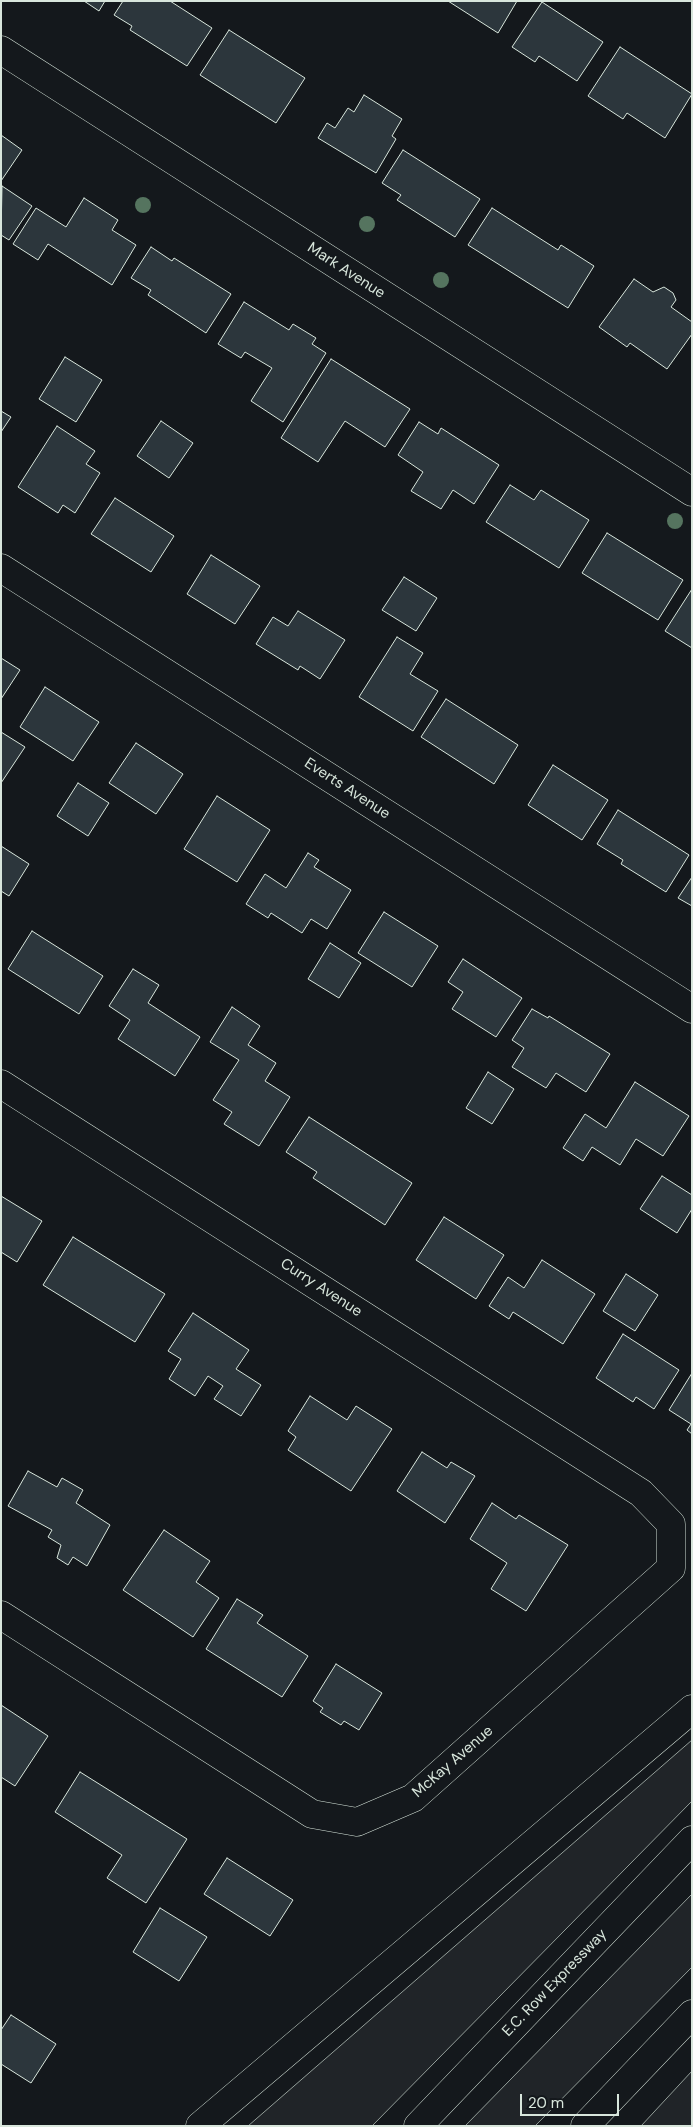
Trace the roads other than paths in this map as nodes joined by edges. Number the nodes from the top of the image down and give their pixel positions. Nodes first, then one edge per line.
1 (1, 50) edge
2 (692, 492) edge
3 (1, 568) edge
4 (692, 1010) edge
5 (1, 1084) edge
6 (641, 1493) joint
7 (1, 1615) edge
8 (692, 1709) edge
9 (692, 1840) edge
10 (692, 2014) edge
11 (200, 2126) edge
12 (418, 2126) edge
13 (585, 2126) edge

1 - 2 main road, Mark Avenue
3 - 4 main road, Everts Avenue
5 - 6 main road, Curry Avenue
6 - 7 main road, McKay Avenue
8 - 11 main road
9 - 12 main road, E.C. Row Expressway
10 - 13 main road

